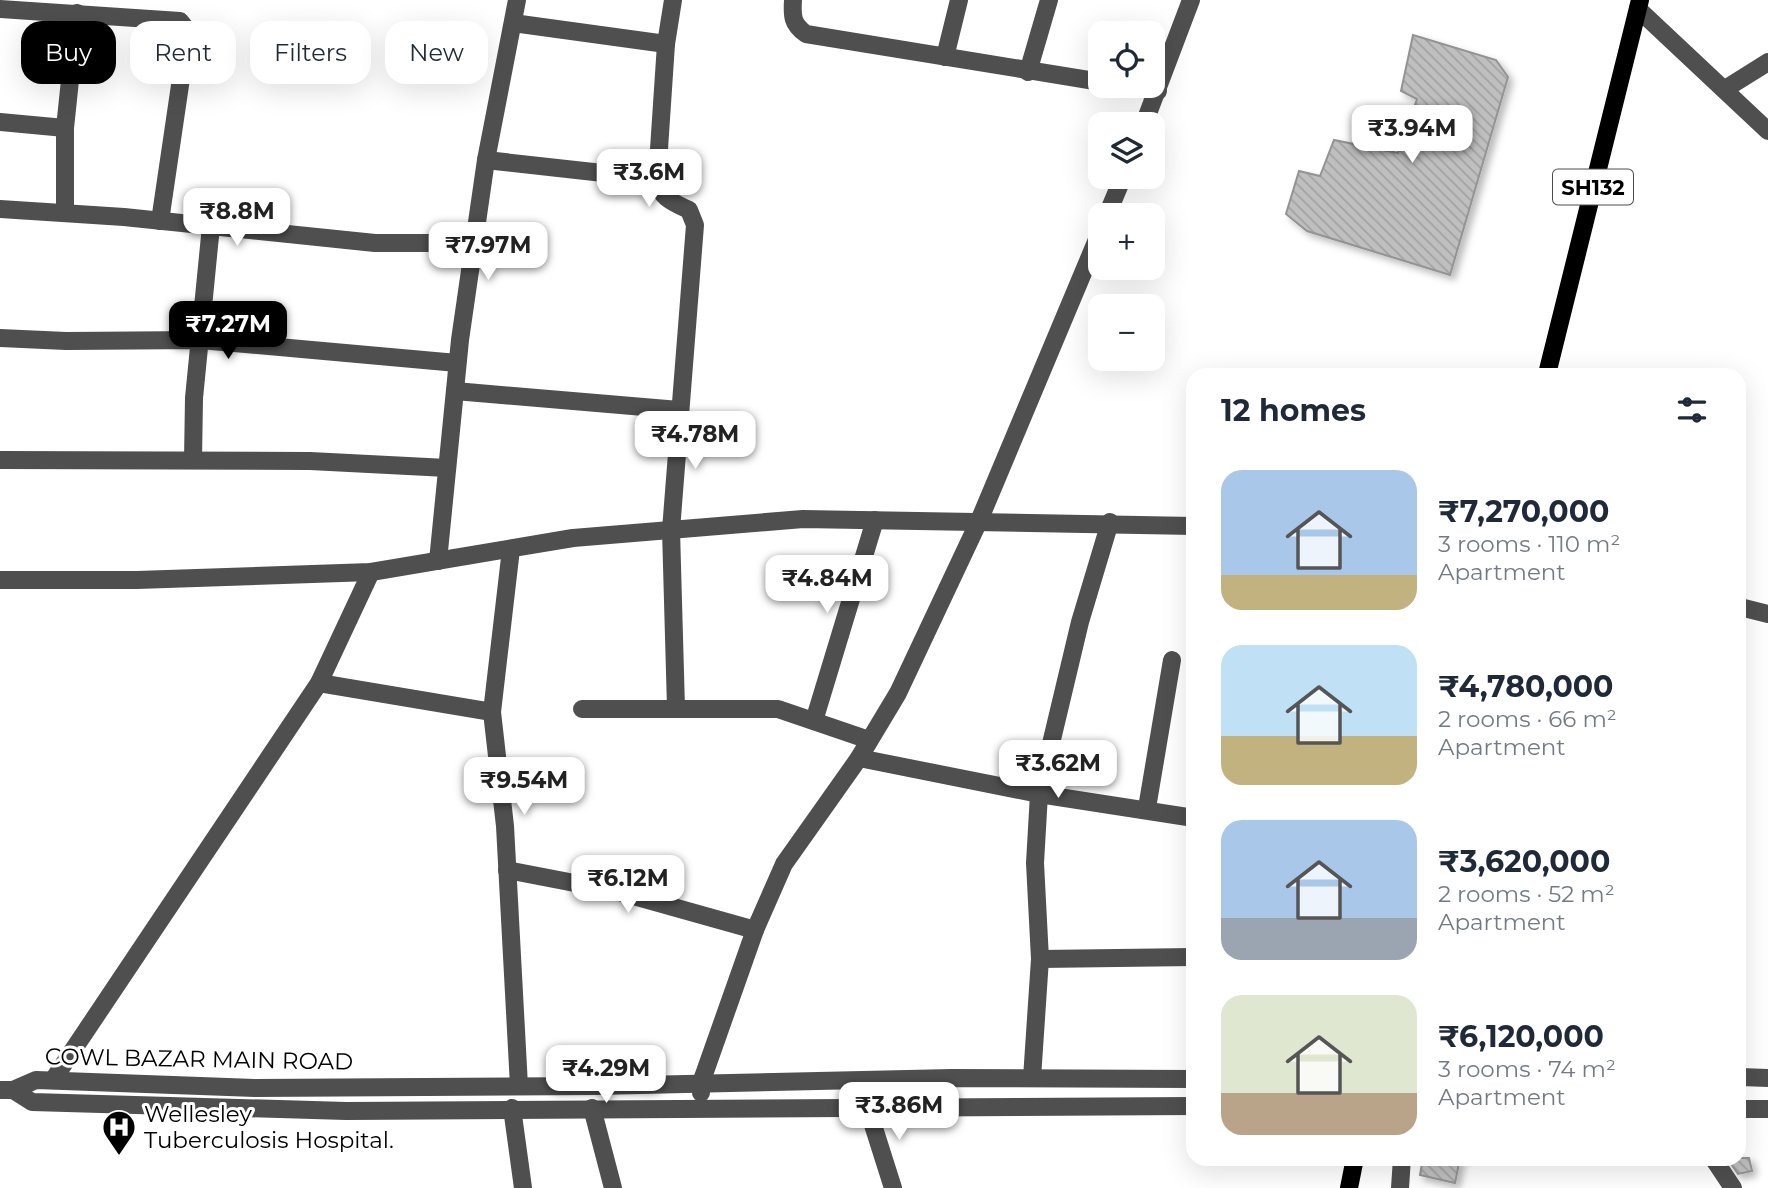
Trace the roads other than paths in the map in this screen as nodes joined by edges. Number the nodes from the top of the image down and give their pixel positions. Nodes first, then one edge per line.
1 (517, 0) edge
2 (673, 0) edge
3 (793, 0) edge
4 (959, 0) edge
5 (1049, 0) edge
6 (1191, 0) edge
7 (1639, 5) edge
8 (0, 9) edge
9 (77, 13) junction
10 (513, 23) junction
11 (666, 44) junction
12 (945, 57) junction
13 (1768, 62) edge
14 (1028, 72) junction
15 (1165, 72) edge
16 (1088, 80) edge
17 (1725, 89) junction
18 (0, 122) edge
19 (65, 128) junction
20 (1768, 131) edge
21 (486, 160) junction
22 (657, 179) junction
23 (0, 209) edge
24 (65, 213) junction
25 (160, 221) junction
26 (211, 226) junction
27 (475, 243) junction
28 (1088, 261) edge
29 (0, 338) edge
30 (200, 340) junction
31 (457, 363) junction
32 (1548, 368) edge
33 (454, 391) junction
34 (679, 410) junction
35 (0, 460) edge
36 (193, 460) junction
37 (447, 468) junction
38 (875, 520) junction
39 (979, 521) junction
40 (1110, 522) junction
41 (1186, 526) edge
42 (671, 530) junction
43 (511, 549) junction
44 (438, 561) junction
45 (371, 572) junction
46 (0, 580) edge
47 (1746, 608) edge
48 (1768, 614) edge
49 (1172, 660) dead end
50 (319, 683) junction
51 (676, 708) junction
52 (582, 709) dead end
53 (492, 712) junction
54 (814, 721) junction
55 (869, 740) junction
56 (859, 758) junction
57 (1039, 794) junction
58 (1147, 808) junction
59 (1186, 816) edge
60 (507, 870) junction
61 (755, 930) junction
62 (1186, 957) edge
63 (1040, 959) junction
64 (1746, 1077) edge
65 (1768, 1078) edge
66 (1032, 1079) junction
67 (1186, 1079) edge
68 (53, 1080) junction
69 (701, 1083) junction
70 (519, 1086) junction
71 (4, 1088) edge
72 (1186, 1106) edge
73 (702, 1107) junction
74 (867, 1107) junction
75 (512, 1108) junction
76 (592, 1108) junction
77 (1746, 1109) edge
78 (1768, 1109) edge
79 (1353, 1166) edge
80 (1401, 1166) edge
81 (1718, 1166) edge
82 (523, 1188) edge
83 (613, 1188) edge
84 (893, 1188) edge
85 (1349, 1188) edge
86 (1400, 1188) edge
87 (1733, 1188) edge

1 - 10 street
2 - 11 street
3 - 12 street
4 - 12 street
5 - 14 street
6 - 15 street
7 - 17 street
7 - 32 main road, SH132
8 - 9 street
9 - 19 street
9 - 25 street
10 - 11 street
10 - 21 street
11 - 22 street
12 - 14 street
13 - 17 street
14 - 16 street
17 - 20 street
18 - 19 street
19 - 24 street
21 - 22 street
21 - 27 street
22 - 34 street
23 - 24 street
24 - 25 street
25 - 26 street
26 - 27 street
26 - 30 street
27 - 31 street
28 - 39 street
29 - 30 street
30 - 31 street
30 - 36 street
31 - 33 street
33 - 34 street
33 - 37 street
34 - 42 street
35 - 36 street
36 - 37 street
37 - 44 street
38 - 39 street
38 - 42 street
38 - 54 street
39 - 40 street
39 - 55 street
40 - 41 street
40 - 57 street
42 - 43 street
42 - 51 street
43 - 44 street
43 - 53 street
44 - 45 street
45 - 46 street
45 - 50 street
47 - 48 street
49 - 58 street
50 - 53 street
50 - 68 street
51 - 52 street
51 - 54 street
53 - 60 street
54 - 55 street
55 - 56 street
56 - 57 street
56 - 61 street
57 - 58 street
57 - 63 street
58 - 59 street
60 - 61 street
60 - 70 street
61 - 69 street
62 - 63 street
63 - 66 street
64 - 65 street
66 - 67 street, COWL BAZAR MAIN ROAD
66 - 69 street, COWL BAZAR MAIN ROAD
68 - 70 street, COWL BAZAR MAIN ROAD
68 - 71 street, COWL BAZAR MAIN ROAD
69 - 70 street, COWL BAZAR MAIN ROAD
69 - 73 street
71 - 75 street, COWL BAZAR MAIN ROAD
72 - 74 street, COWL BAZAR MAIN ROAD
73 - 74 street, COWL BAZAR MAIN ROAD
73 - 76 street, COWL BAZAR MAIN ROAD
74 - 84 street
75 - 76 street, COWL BAZAR MAIN ROAD
75 - 82 street
76 - 83 street
77 - 78 street
79 - 85 main road
80 - 86 street
81 - 87 street

